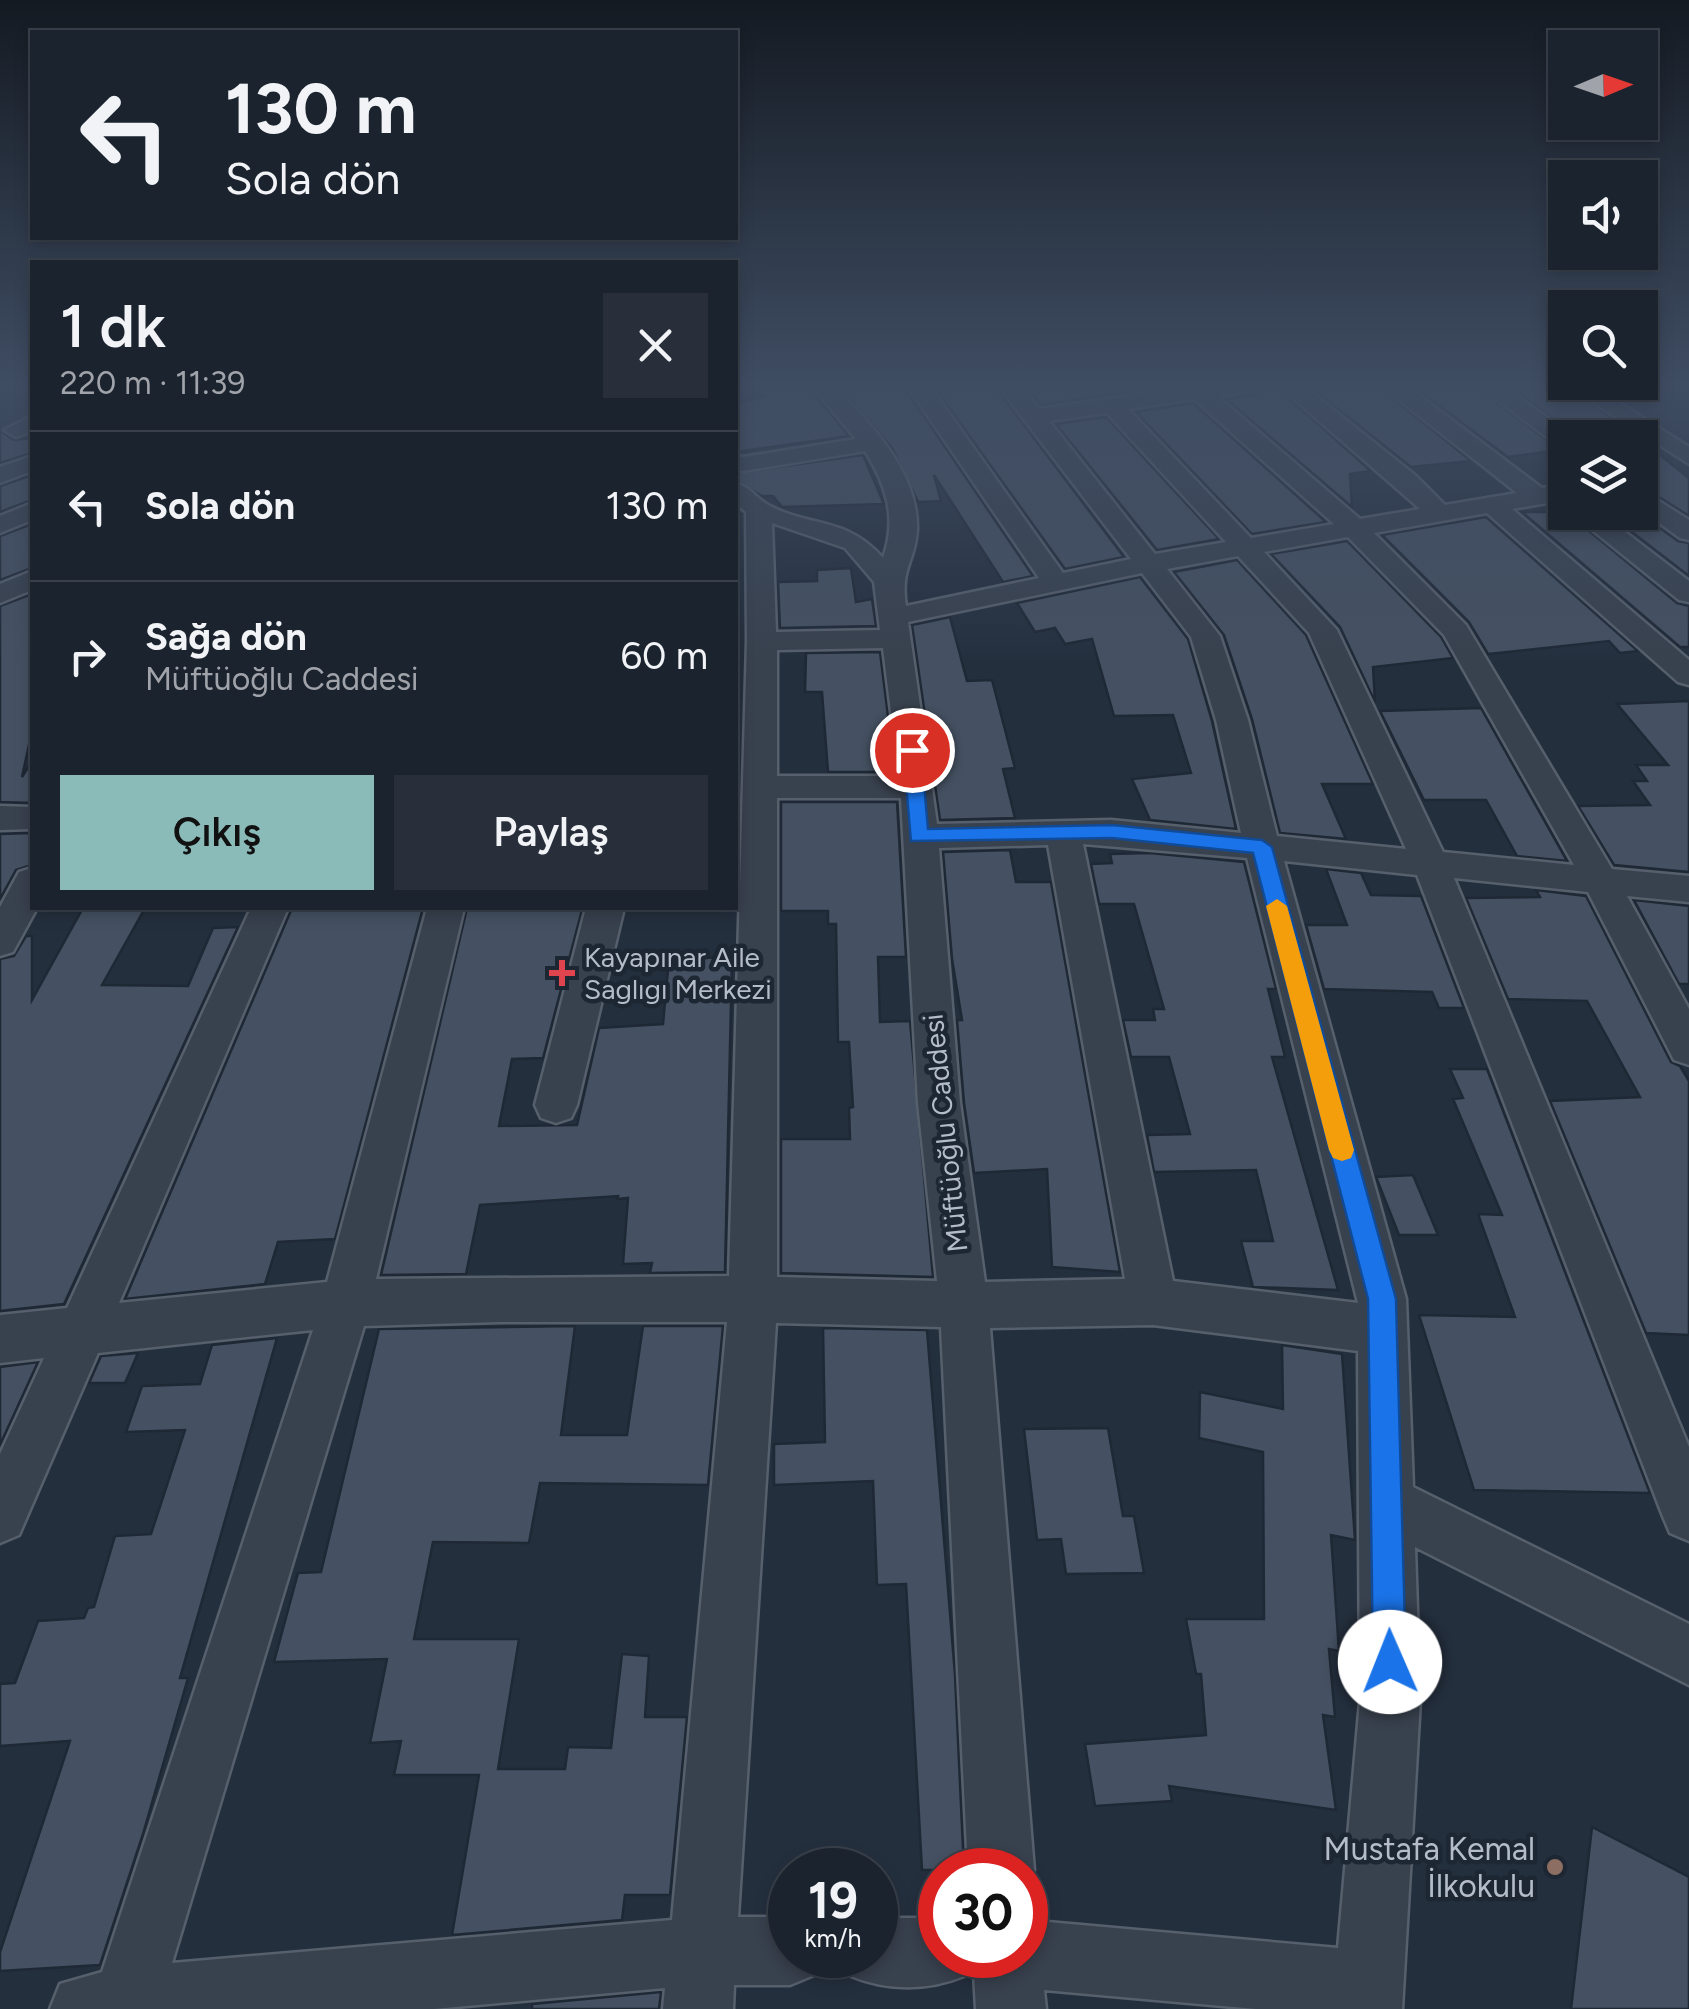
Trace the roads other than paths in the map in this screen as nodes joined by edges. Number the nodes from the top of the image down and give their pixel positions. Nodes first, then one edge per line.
1 (891, 478) edge
2 (983, 478) edge
3 (1081, 478) edge
4 (1182, 478) edge
5 (1297, 478) edge
6 (1402, 478) edge
7 (1665, 478) edge
8 (1548, 497) edge
9 (747, 500) edge
10 (1492, 505) junction
11 (30, 512) edge
12 (1439, 514) junction
13 (0, 525) edge
14 (1354, 528) junction
15 (1605, 530) edge
16 (1689, 532) edge
17 (1247, 546) junction
18 (1146, 564) junction
19 (30, 580) edge
20 (888, 580) junction
21 (1057, 584) junction
22 (1689, 594) edge
23 (0, 595) edge
24 (895, 628) junction
25 (752, 632) edge
26 (1689, 676) edge
27 (751, 778) edge
28 (917, 787) junction
29 (0, 818) edge
30 (30, 818) edge
31 (1063, 832) junction
32 (918, 836) junction
33 (1262, 847) junction
34 (1432, 865) junction
35 (0, 879) edge
36 (30, 880) edge
37 (1601, 881) junction
38 (30, 884) edge
39 (1689, 889) edge
40 (268, 910) edge
41 (444, 910) edge
42 (604, 910) edge
43 (0, 942) edge
44 (1689, 1048) edge
45 (556, 1106) dead end
46 (753, 1299) junction
47 (1154, 1302) junction
48 (346, 1304) junction
49 (964, 1305) junction
50 (85, 1329) junction
51 (1383, 1330) junction
52 (0, 1339) edge
53 (1386, 1503) junction
54 (1689, 1514) edge
55 (0, 1516) edge
56 (1689, 1655) edge
57 (1000, 1848) edge
58 (1048, 1957) edge
59 (768, 1959) edge
60 (1009, 1978) edge
61 (701, 1980) edge
62 (1368, 1997) edge
63 (112, 2007) edge
64 (1011, 2009) edge

1 - 20 street
2 - 21 street
3 - 18 street
4 - 17 street
5 - 14 street
6 - 12 street
7 - 16 street
8 - 10 street
9 - 20 street
9 - 25 street
10 - 12 street
10 - 26 street
11 - 13 street
12 - 14 street
14 - 17 street
14 - 37 street
15 - 22 street
17 - 18 street
17 - 34 street
18 - 21 street
18 - 33 street
19 - 23 street
20 - 24 street, Müftüoğlu Caddesi
21 - 24 street
24 - 25 street
24 - 28 street, Müftüoğlu Caddesi
25 - 27 street
27 - 28 street
27 - 46 street
28 - 32 street, Müftüoğlu Caddesi
29 - 30 street
31 - 32 street
31 - 33 street
31 - 47 street
32 - 49 street, Müftüoğlu Caddesi
33 - 34 street
33 - 51 street
34 - 37 street
34 - 54 street
35 - 36 street
37 - 39 street
37 - 44 street
38 - 43 street
40 - 50 street
41 - 48 street
42 - 45 street
46 - 48 street
46 - 49 street
46 - 61 street
47 - 49 street
47 - 51 street
48 - 50 street
48 - 63 street
49 - 57 street, Müftüoğlu Caddesi
50 - 52 street
50 - 55 street
51 - 53 street
53 - 56 street
53 - 62 street
58 - 62 street
59 - 61 street
60 - 64 street
61 - 63 street

